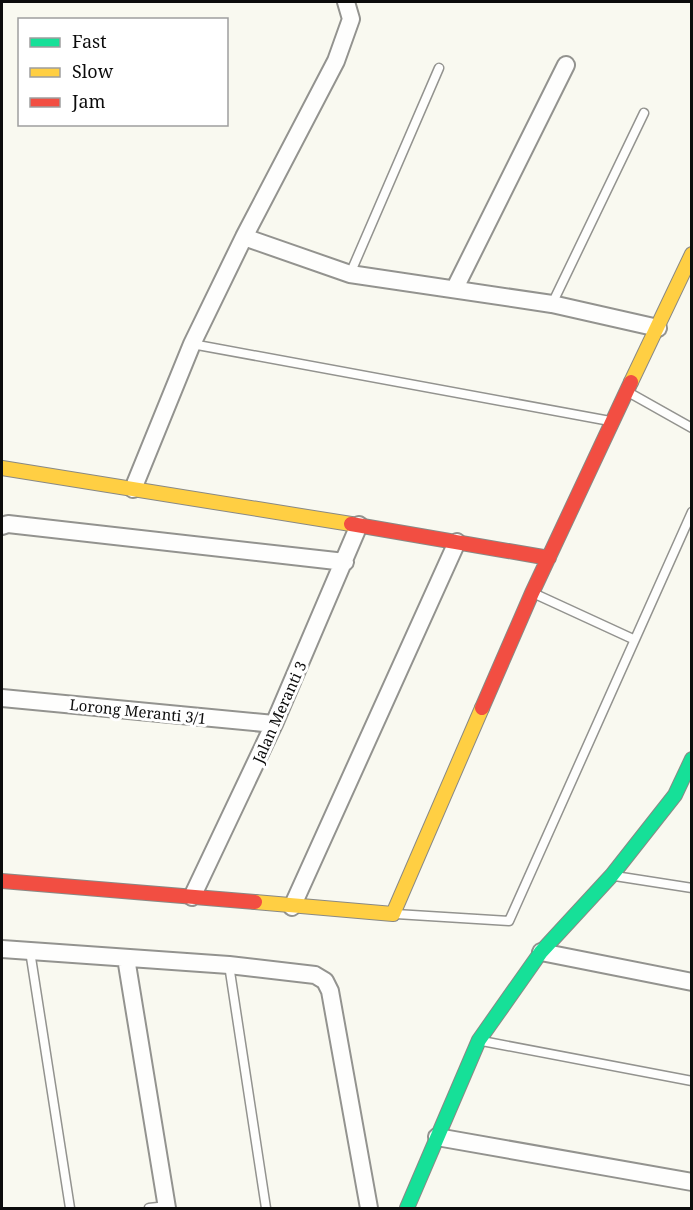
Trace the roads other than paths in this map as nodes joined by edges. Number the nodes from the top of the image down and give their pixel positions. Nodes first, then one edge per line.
1 (346, 2) edge
2 (566, 65) dead end
3 (439, 68) dead end
4 (644, 113) dead end
5 (244, 237) junction
6 (692, 254) edge
7 (350, 274) junction
8 (455, 288) junction
9 (552, 304) junction
10 (658, 328) junction
11 (192, 344) junction
12 (627, 392) junction
13 (612, 422) junction
14 (692, 428) edge
15 (2, 468) edge
16 (134, 489) junction
17 (692, 512) edge
18 (359, 525) junction
19 (2, 526) edge
20 (457, 542) junction
21 (549, 558) junction
22 (345, 562) junction
23 (532, 593) junction
24 (633, 639) junction
25 (2, 698) edge
26 (274, 724) junction
27 (692, 759) edge
28 (675, 795) junction
29 (692, 798) edge
30 (612, 876) junction
31 (2, 881) edge
32 (692, 888) edge
33 (192, 897) junction
34 (292, 907) junction
35 (393, 914) junction
36 (2, 950) edge
37 (30, 951) junction
38 (541, 952) junction
39 (126, 958) junction
40 (229, 965) junction
41 (692, 982) edge
42 (479, 1040) junction
43 (692, 1082) edge
44 (437, 1137) junction
45 (692, 1182) edge
46 (167, 1207) edge
47 (70, 1209) edge
48 (148, 1209) edge
49 (266, 1209) edge
50 (369, 1209) edge
51 (407, 1209) edge

1 - 5 street
2 - 8 street
3 - 7 lane
4 - 9 lane
5 - 7 street
5 - 11 street
6 - 10 street
7 - 8 street
8 - 9 street
9 - 10 street
10 - 12 street
11 - 13 lane
11 - 16 street
12 - 13 street
12 - 14 lane
13 - 21 street
15 - 16 street
16 - 18 street
17 - 24 lane
18 - 20 street
18 - 22 street, Jalan Meranti 3
19 - 22 street
20 - 21 street
20 - 34 street
21 - 23 street
22 - 26 street, Jalan Meranti 3
23 - 24 lane
23 - 35 street
24 - 35 lane
25 - 26 street, Lorong Meranti 3/1
26 - 33 street, Jalan Meranti 3
27 - 28 street
28 - 29 street
28 - 30 street
30 - 32 lane
30 - 38 street
31 - 33 street
33 - 34 street
34 - 35 street
36 - 37 street
37 - 39 street
37 - 47 lane
38 - 41 street
38 - 42 street
39 - 40 street
39 - 46 street
40 - 49 lane
40 - 50 street
42 - 43 lane
42 - 44 street
44 - 45 street
44 - 51 street
46 - 48 lane

